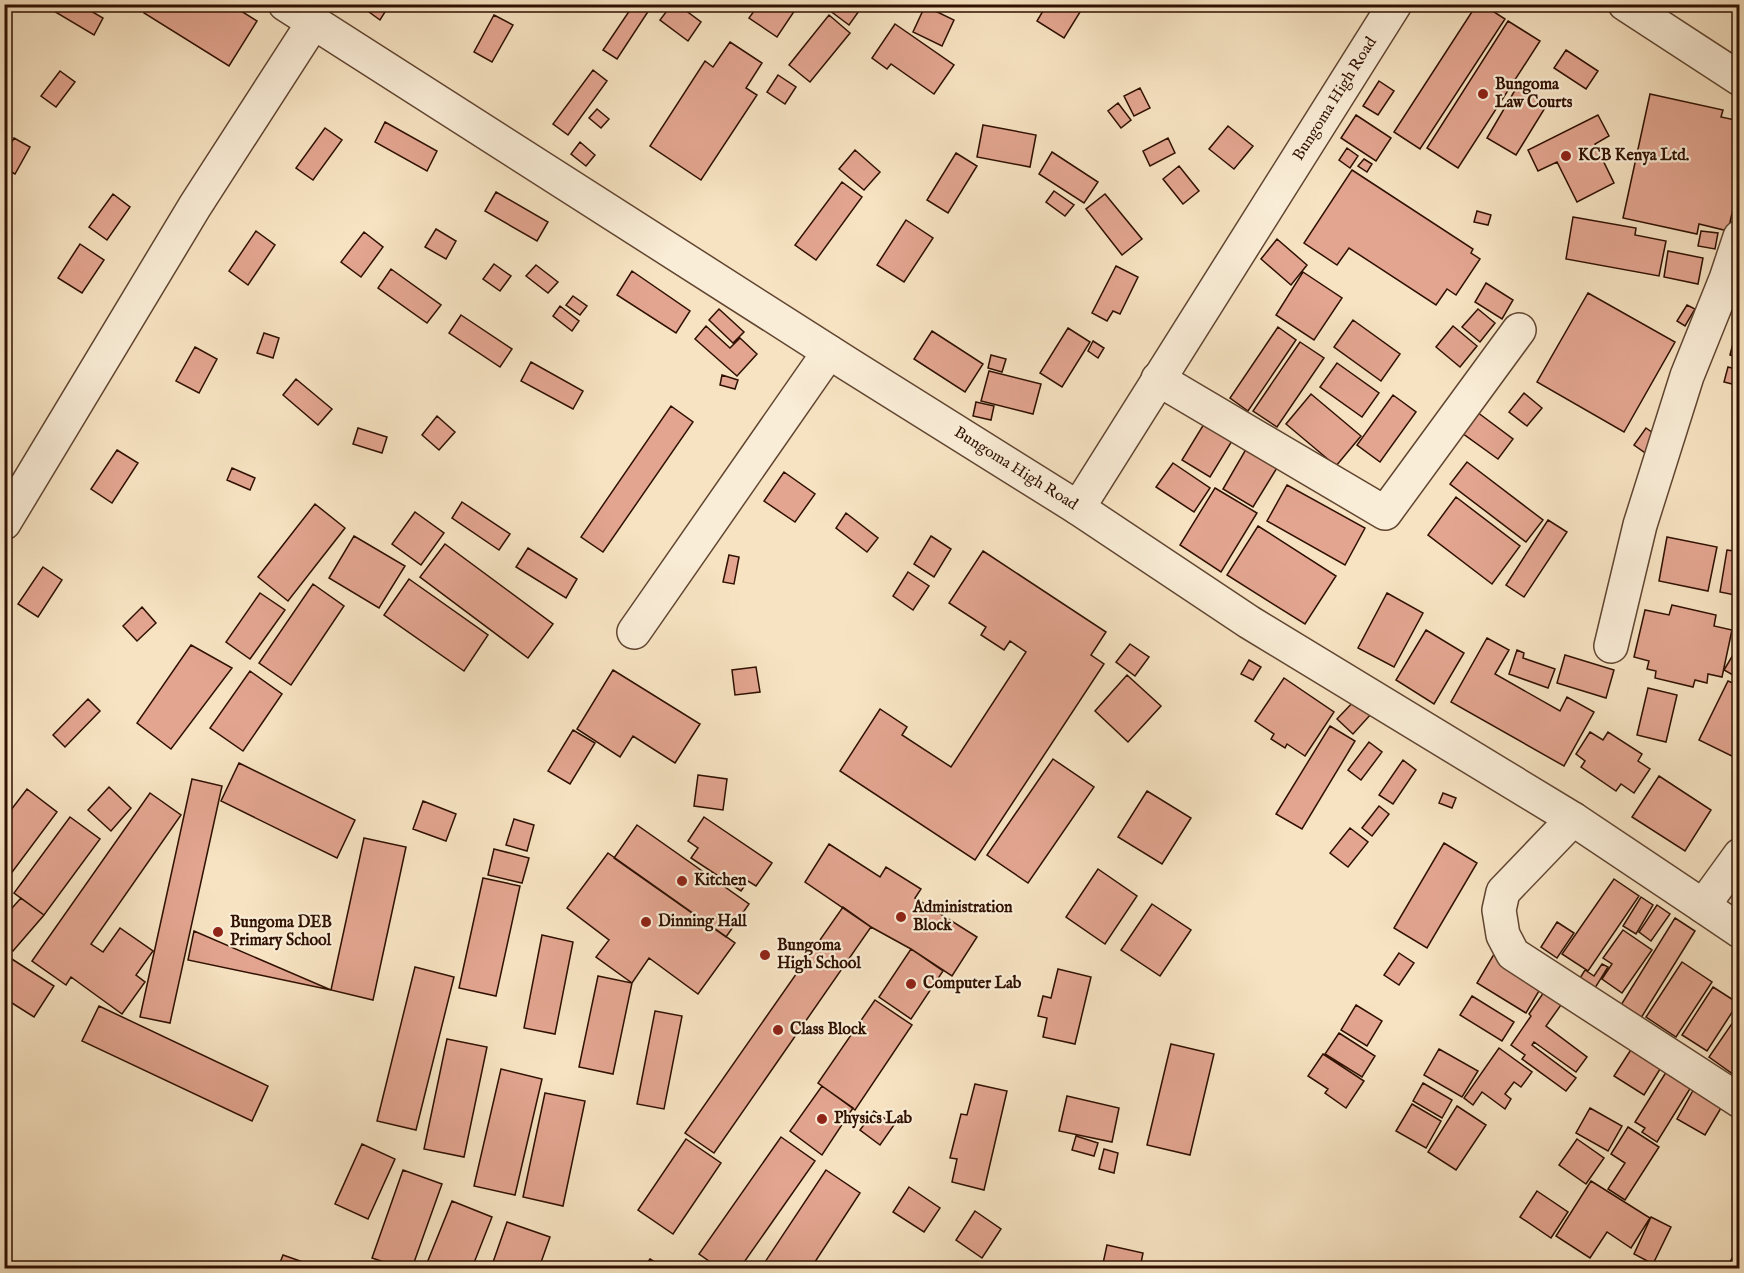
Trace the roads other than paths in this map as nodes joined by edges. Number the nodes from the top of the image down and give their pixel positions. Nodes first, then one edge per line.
1 (285, 4) edge
2 (1395, 4) edge
3 (1625, 4) edge
4 (313, 24) junction
5 (1740, 79) edge
6 (1740, 237) edge
7 (1519, 330) dead end
8 (829, 352) junction
9 (1158, 379) junction
10 (1078, 508) junction
11 (4, 523) edge
12 (634, 632) dead end
13 (1611, 646) dead end
14 (1573, 819) junction
15 (1740, 855) edge
16 (1703, 906) junction
17 (1740, 931) edge
18 (1740, 1101) edge

1 - 4 street, Bungoma High Road
2 - 9 street, Bungoma High Road
3 - 5 street
4 - 8 street, Bungoma High Road
4 - 11 street
6 - 13 street
7 - 9 street
8 - 10 street, Bungoma High Road
8 - 12 street
9 - 10 street, Bungoma High Road
10 - 14 street
14 - 16 street
14 - 18 street
15 - 16 street
16 - 17 street

